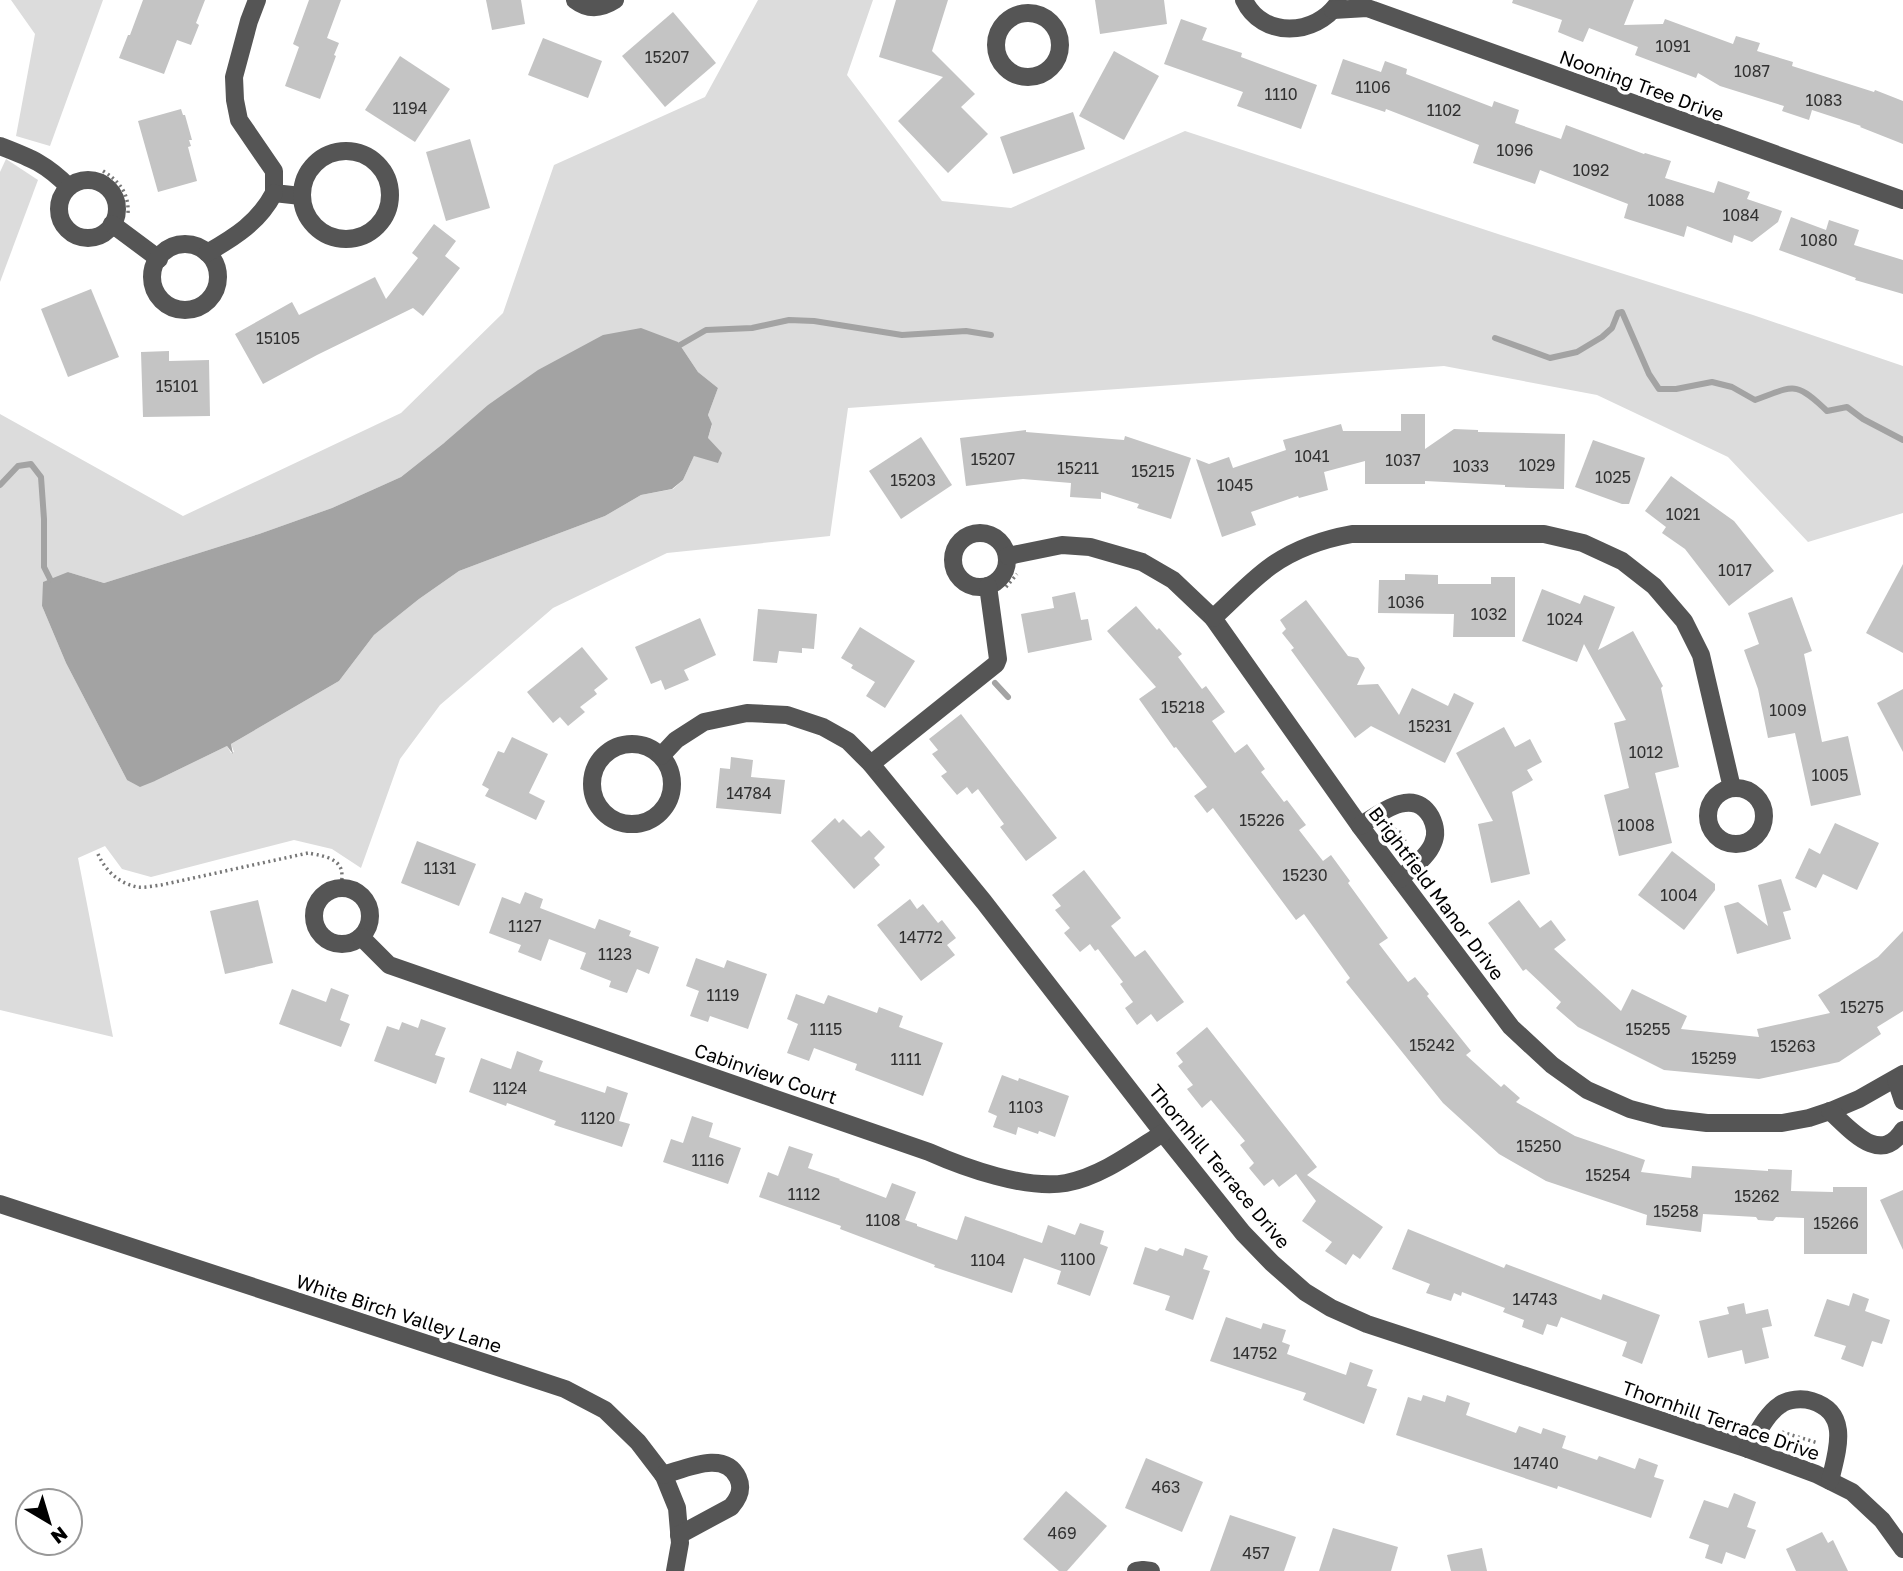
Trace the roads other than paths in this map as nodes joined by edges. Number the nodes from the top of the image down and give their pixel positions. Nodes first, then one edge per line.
1 (257, 0) edge
2 (575, 0) edge
3 (615, 0) edge
4 (1244, 0) edge
5 (1363, 4) edge
6 (1336, 5) edge
7 (0, 146) edge
8 (69, 187) junction
9 (274, 193) junction
10 (301, 197) junction
11 (1903, 200) edge
12 (122, 227) junction
13 (203, 245) junction
14 (162, 252) junction
15 (1008, 556) junction
16 (988, 586) junction
17 (1213, 618) junction
18 (661, 756) junction
19 (871, 764) junction
20 (1732, 788) dead end
21 (1360, 826) junction
22 (1400, 879) junction
23 (361, 937) junction
24 (1899, 1077) edge
25 (1903, 1101) edge
26 (1830, 1111) junction
27 (1903, 1130) edge
28 (1163, 1132) junction
29 (0, 1205) edge
30 (1748, 1450) junction
31 (663, 1475) junction
32 (1830, 1480) junction
33 (679, 1535) junction
34 (1903, 1549) edge
35 (675, 1571) edge
36 (1136, 1571) edge
37 (1151, 1571) edge

1 - 9 street
2 - 3 street
4 - 6 street
5 - 6 street
5 - 11 street, Nooning Tree Drive
7 - 8 street
8 - 12 street
8 - 12 street
9 - 10 street
9 - 13 street
10 - 10 street
12 - 14 street
13 - 14 street
13 - 14 street
15 - 16 street
15 - 16 street
15 - 17 street, Brightfield Manor Drive
16 - 19 street
17 - 20 street
17 - 21 street, Brightfield Manor Drive
18 - 18 street
18 - 19 street, Thornhill Terrace Drive
19 - 28 street, Thornhill Terrace Drive
21 - 22 street, Brightfield Manor Drive
21 - 22 street
22 - 26 street, Brightfield Manor Drive
23 - 23 street
23 - 28 street, Cabinview Court
24 - 25 street
24 - 26 street, Brightfield Manor Drive
26 - 27 street
28 - 30 street, Thornhill Terrace Drive
29 - 31 street, White Birch Valley Lane
30 - 32 street, Thornhill Terrace Drive
30 - 32 street
31 - 33 street, White Birch Valley Lane
31 - 33 street
32 - 34 street, Thornhill Terrace Drive
33 - 35 street, White Birch Valley Lane
36 - 37 street

